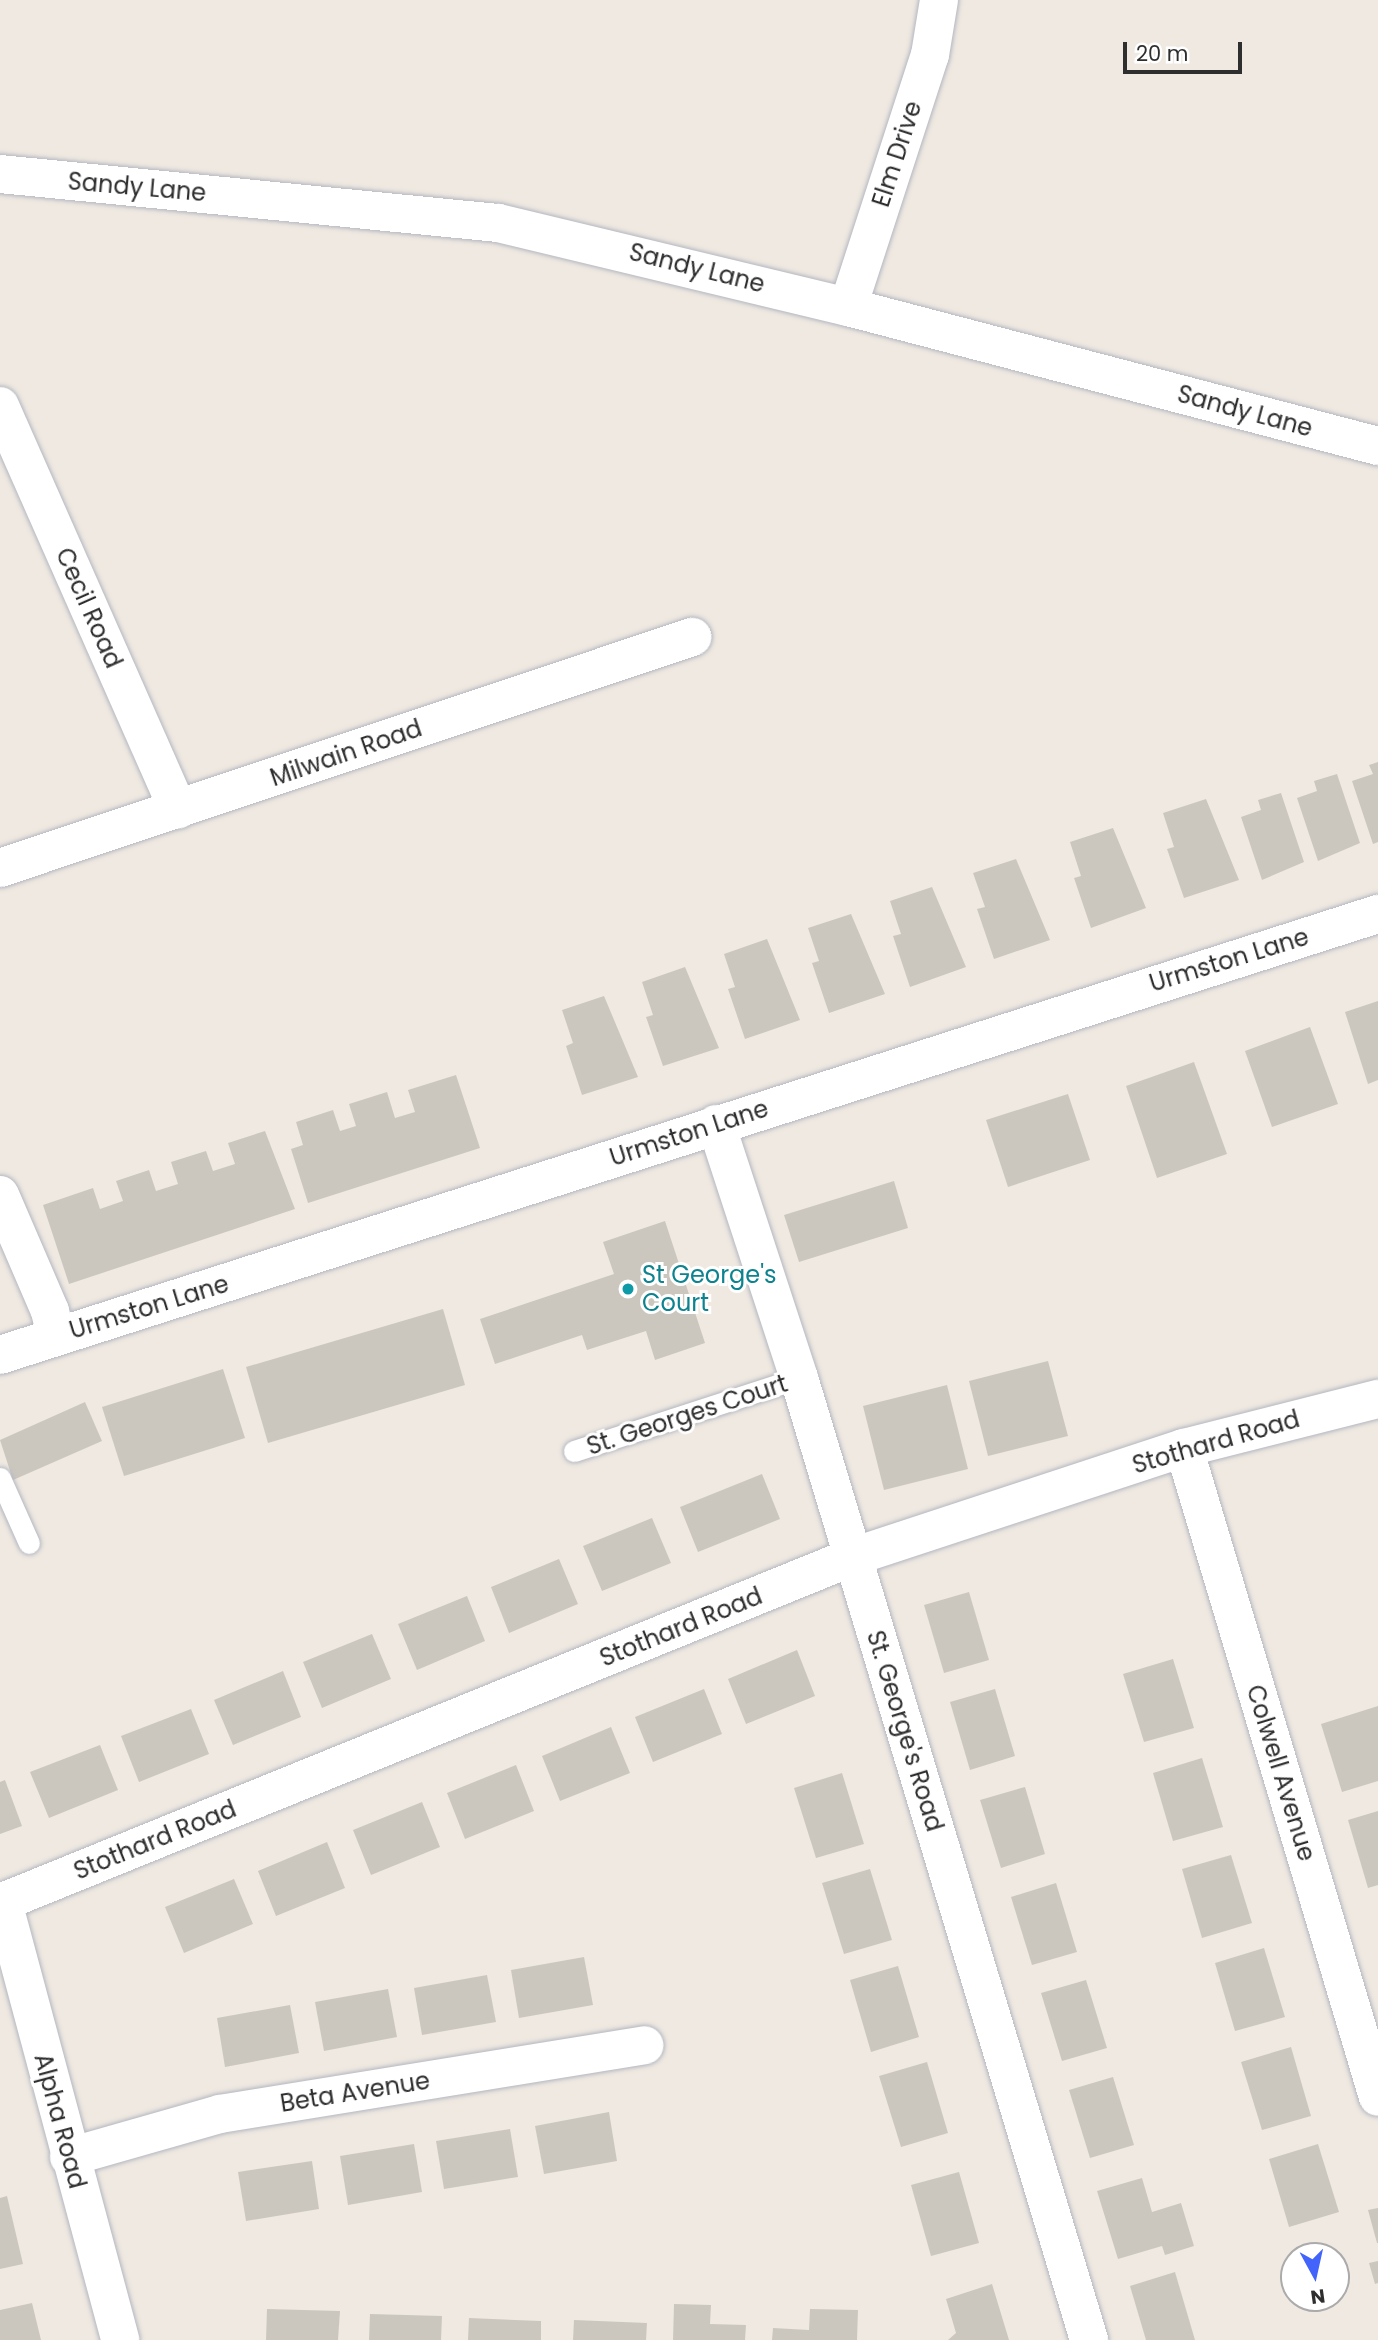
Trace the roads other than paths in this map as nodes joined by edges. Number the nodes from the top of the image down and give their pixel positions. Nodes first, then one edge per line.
1 (939, 0) edge
2 (0, 174) edge
3 (848, 307) junction
4 (0, 406) edge
5 (1378, 446) edge
6 (692, 637) dead end
7 (178, 810) junction
8 (0, 868) edge
9 (1378, 914) edge
10 (716, 1124) junction
11 (0, 1195) edge
12 (55, 1336) junction
13 (0, 1355) edge
14 (799, 1378) junction
15 (1378, 1399) edge
16 (1184, 1448) junction
17 (574, 1451) dead end
18 (0, 1478) edge
19 (29, 1543) dead end
20 (852, 1558) junction
21 (1, 1902) edge
22 (644, 2045) dead end
23 (1378, 2097) edge
24 (69, 2157) junction
25 (120, 2340) edge
26 (1089, 2340) edge

1 - 3 street, Elm Drive
2 - 3 street, Sandy Lane
3 - 5 street, Sandy Lane
4 - 7 street, Cecil Road
6 - 7 street, Milwain Road
7 - 8 street, Milwain Road
9 - 10 street, Urmston Lane
10 - 12 street, Urmston Lane
10 - 14 street, St. George's Road
11 - 12 street
12 - 13 street, Urmston Lane
14 - 17 lane, St. Georges Court
14 - 20 street, St. George's Road
15 - 16 street, Stothard Road
16 - 20 street, Stothard Road
16 - 23 street, Colwell Avenue
18 - 19 lane
20 - 21 street, Stothard Road
20 - 26 street, St. George's Road
21 - 24 street, Alpha Road
22 - 24 street, Beta Avenue
24 - 25 street, Alpha Road

